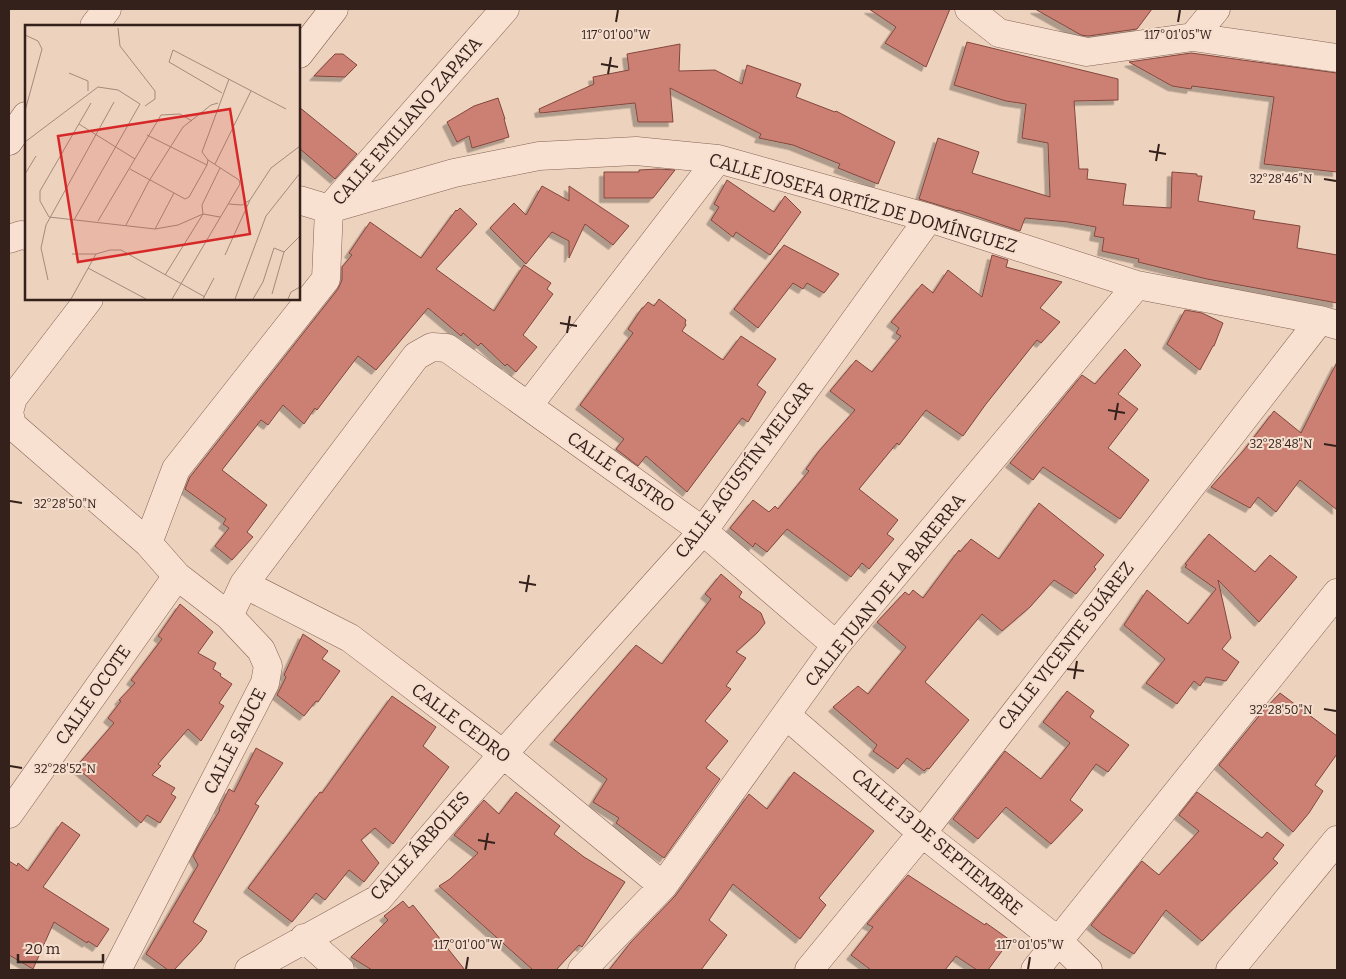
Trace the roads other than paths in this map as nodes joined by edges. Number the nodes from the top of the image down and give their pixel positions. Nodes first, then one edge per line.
1 (107, 9) edge
2 (334, 9) edge
3 (505, 9) edge
4 (969, 9) edge
5 (1216, 9) edge
6 (95, 25) edge
7 (1193, 37) junction
8 (300, 53) edge
9 (1337, 58) edge
10 (25, 117) edge
11 (9, 141) edge
12 (718, 159) junction
13 (300, 200) edge
14 (329, 209) junction
15 (929, 218) junction
16 (25, 236) edge
17 (9, 240) edge
18 (1137, 285) junction
19 (88, 300) edge
20 (1329, 322) edge
21 (528, 406) junction
22 (703, 531) junction
23 (148, 543) junction
24 (178, 576) junction
25 (244, 584) junction
26 (1337, 593) edge
27 (228, 616) junction
28 (836, 645) junction
29 (786, 715) junction
30 (503, 754) junction
31 (9, 814) edge
32 (922, 833) junction
33 (1337, 840) edge
34 (663, 886) junction
35 (304, 938) junction
36 (1058, 941) junction
37 (117, 970) edge
38 (249, 970) edge
39 (340, 970) edge
40 (582, 970) edge
41 (809, 970) edge
42 (1035, 970) edge
43 (1088, 970) edge
44 (1230, 970) edge

1 - 6 street
2 - 8 street
3 - 14 street, CALLE EMILIANO ZAPATA
4 - 7 street
5 - 7 street
7 - 9 street
10 - 11 street
12 - 14 street, CALLE JOSEFA ORTÍZ DE DOMÍNGUEZ
12 - 15 street, CALLE JOSEFA ORTÍZ DE DOMÍNGUEZ
12 - 21 street
13 - 14 street
14 - 23 street, CALLE EMILIANO ZAPATA
15 - 18 street, CALLE JOSEFA ORTÍZ DE DOMÍNGUEZ
15 - 22 street, CALLE AGUSTÍN MELGAR
16 - 17 street
18 - 20 street, CALLE JOSEFA ORTÍZ DE DOMÍNGUEZ
18 - 28 street, CALLE JUAN DE LA BARERRA
19 - 23 street
20 - 32 street, CALLE VICENTE SUÁREZ
21 - 22 street, CALLE CASTRO
21 - 25 street, CALLE CASTRO
22 - 28 street, CALLE CASTRO
22 - 30 street, CALLE AGUSTÍN MELGAR
23 - 24 street
24 - 27 street
24 - 31 street, CALLE OCOTE
25 - 27 street
25 - 30 street, CALLE CEDRO
26 - 36 street
27 - 37 street, CALLE SAUCE
28 - 29 street, CALLE JUAN DE LA BARERRA
29 - 32 street, CALLE 13 DE SEPTIEMBRE
29 - 34 street, CALLE JUAN DE LA BARERRA
30 - 34 street, CALLE CEDRO
30 - 35 street, CALLE ÁRBOLES
32 - 36 street, CALLE 13 DE SEPTIEMBRE
32 - 41 street, CALLE VICENTE SUÁREZ
33 - 44 street
34 - 40 street, CALLE JUAN DE LA BARERRA
35 - 38 street, CALLE ÁRBOLES
35 - 39 street
36 - 42 street
36 - 43 street, CALLE 13 DE SEPTIEMBRE

